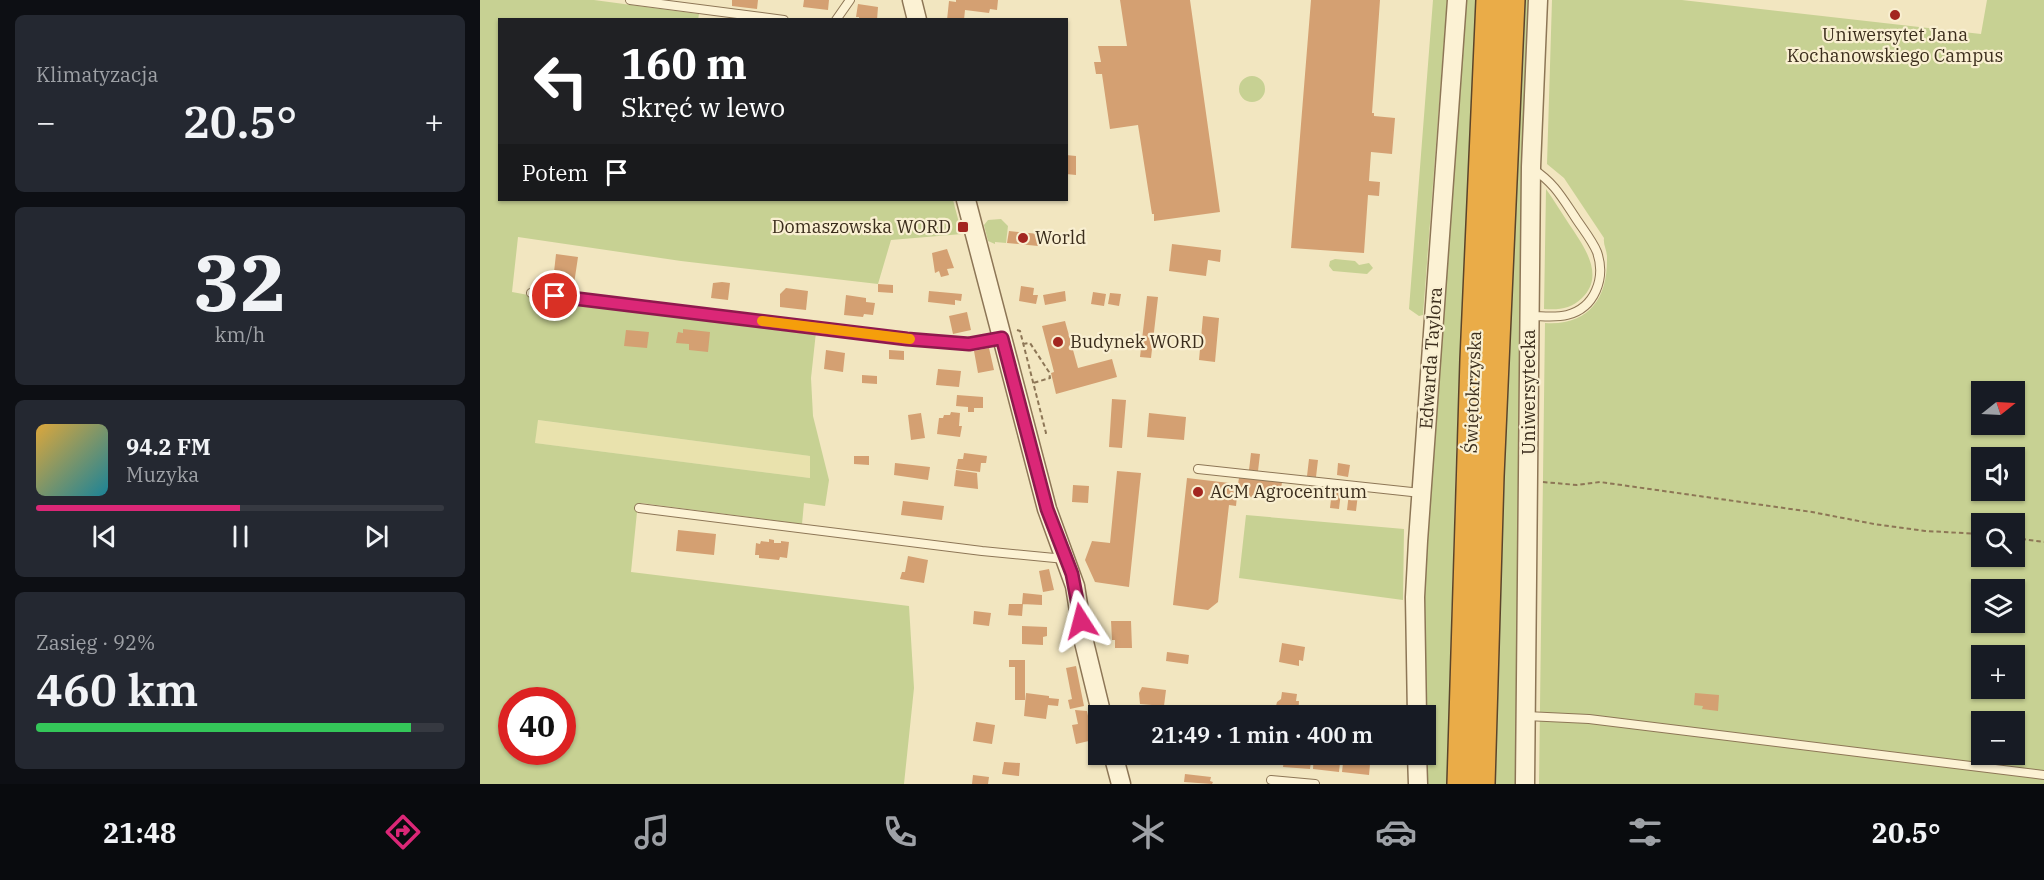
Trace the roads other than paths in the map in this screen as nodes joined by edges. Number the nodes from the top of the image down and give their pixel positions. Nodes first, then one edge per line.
1 (630, 0) edge
2 (850, 0) edge
3 (912, 0) edge
4 (1457, 0) edge
5 (1491, 0) edge
6 (1511, 0) edge
7 (1538, 0) edge
8 (769, 18) edge
9 (837, 18) edge
10 (916, 18) edge
11 (1531, 167) junction
12 (966, 201) edge
13 (531, 293) dead end
14 (1529, 316) junction
15 (1008, 335) junction
16 (1198, 469) dead end
17 (1421, 492) junction
18 (639, 508) dead end
19 (1066, 559) junction
20 (1099, 705) edge
21 (1417, 705) edge
22 (1526, 716) junction
23 (1116, 765) edge
24 (1417, 765) edge
25 (2044, 775) edge
26 (1271, 780) dead end
27 (1121, 784) edge
28 (1316, 784) edge
29 (1418, 784) edge
30 (1461, 784) edge
31 (1482, 784) edge
32 (1525, 784) edge

1 - 8 lane
2 - 9 lane
3 - 10 street
4 - 17 street, Edwarda Taylora
5 - 30 highway, Świętokrzyska
6 - 31 highway, Świętokrzyska
7 - 11 street, Uniwersytecka
11 - 14 street, Uniwersytecka
11 - 14 lane
12 - 15 street
13 - 15 lane
14 - 22 street, Uniwersytecka
15 - 19 street
16 - 17 lane
17 - 21 street, Edwarda Taylora
18 - 19 lane
19 - 20 street
22 - 25 lane
22 - 32 street, Uniwersytecka
23 - 27 street
24 - 29 street
26 - 28 lane

